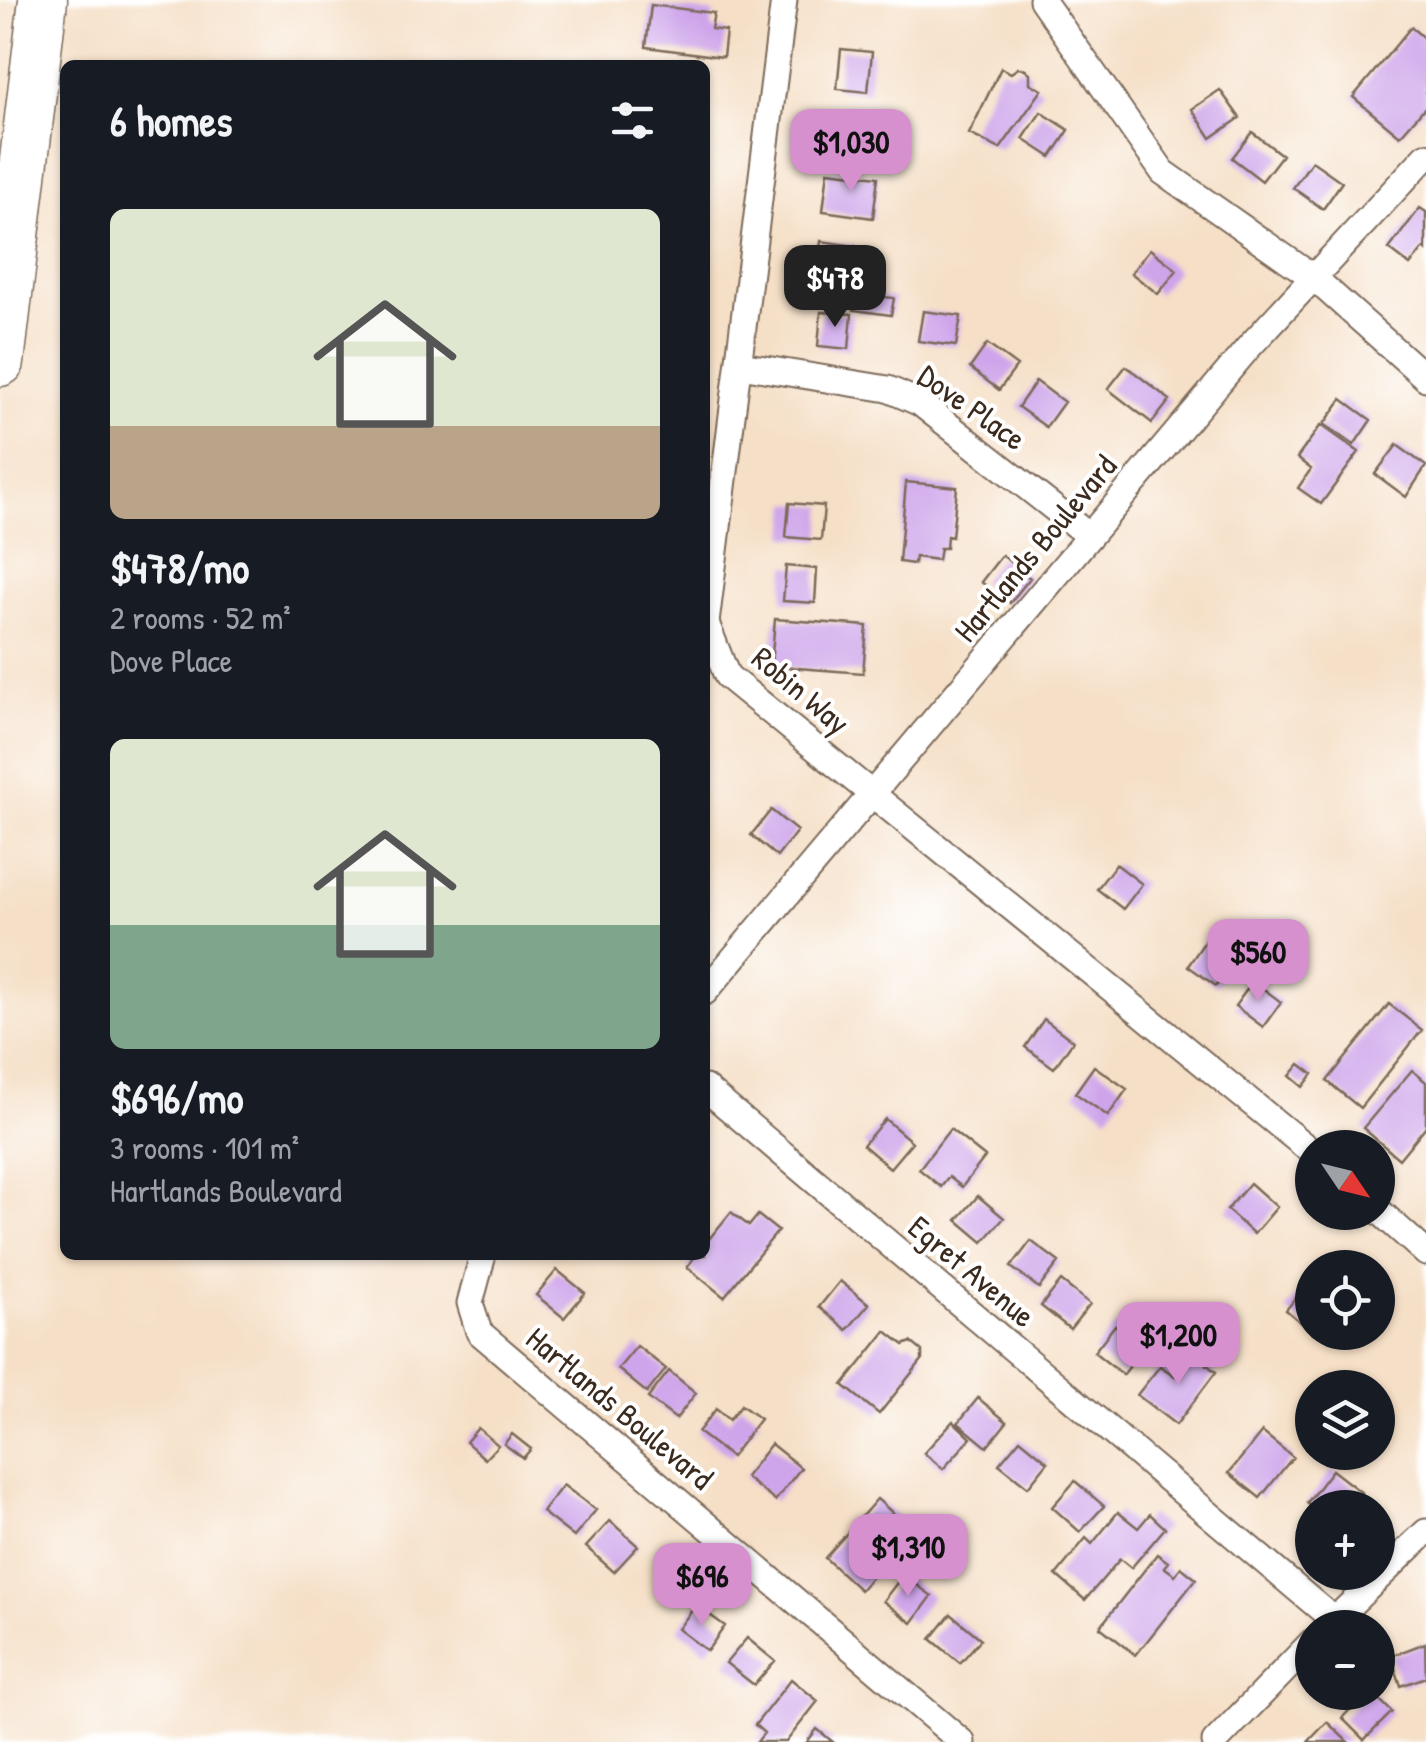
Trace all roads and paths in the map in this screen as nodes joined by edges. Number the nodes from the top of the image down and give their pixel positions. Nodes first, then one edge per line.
1 (43, 0) edge
2 (784, 0) edge
3 (1042, 0) edge
4 (1426, 156) edge
5 (1314, 278) junction
6 (0, 362) edge
7 (740, 365) junction
8 (1426, 378) edge
9 (1088, 535) junction
10 (710, 593) edge
11 (710, 633) edge
12 (872, 792) junction
13 (710, 986) edge
14 (710, 1092) edge
15 (1295, 1138) edge
16 (1395, 1226) edge
17 (1426, 1254) edge
18 (482, 1260) edge
19 (1426, 1532) edge
20 (1314, 1610) edge
21 (1345, 1610) edge
22 (1295, 1660) edge
23 (962, 1742) edge
24 (1216, 1742) edge

1 - 6 highway
2 - 7 street, Robin Way
3 - 5 street
4 - 5 street, Hartlands Boulevard
5 - 8 street
5 - 9 street, Hartlands Boulevard
7 - 9 street, Dove Place
7 - 10 street, Robin Way
9 - 12 street, Hartlands Boulevard
11 - 12 street, Robin Way
12 - 13 street, Hartlands Boulevard
12 - 15 street, Robin Way
14 - 20 street, Egret Avenue
16 - 17 street
18 - 23 street, Hartlands Boulevard
19 - 21 street
22 - 24 street

